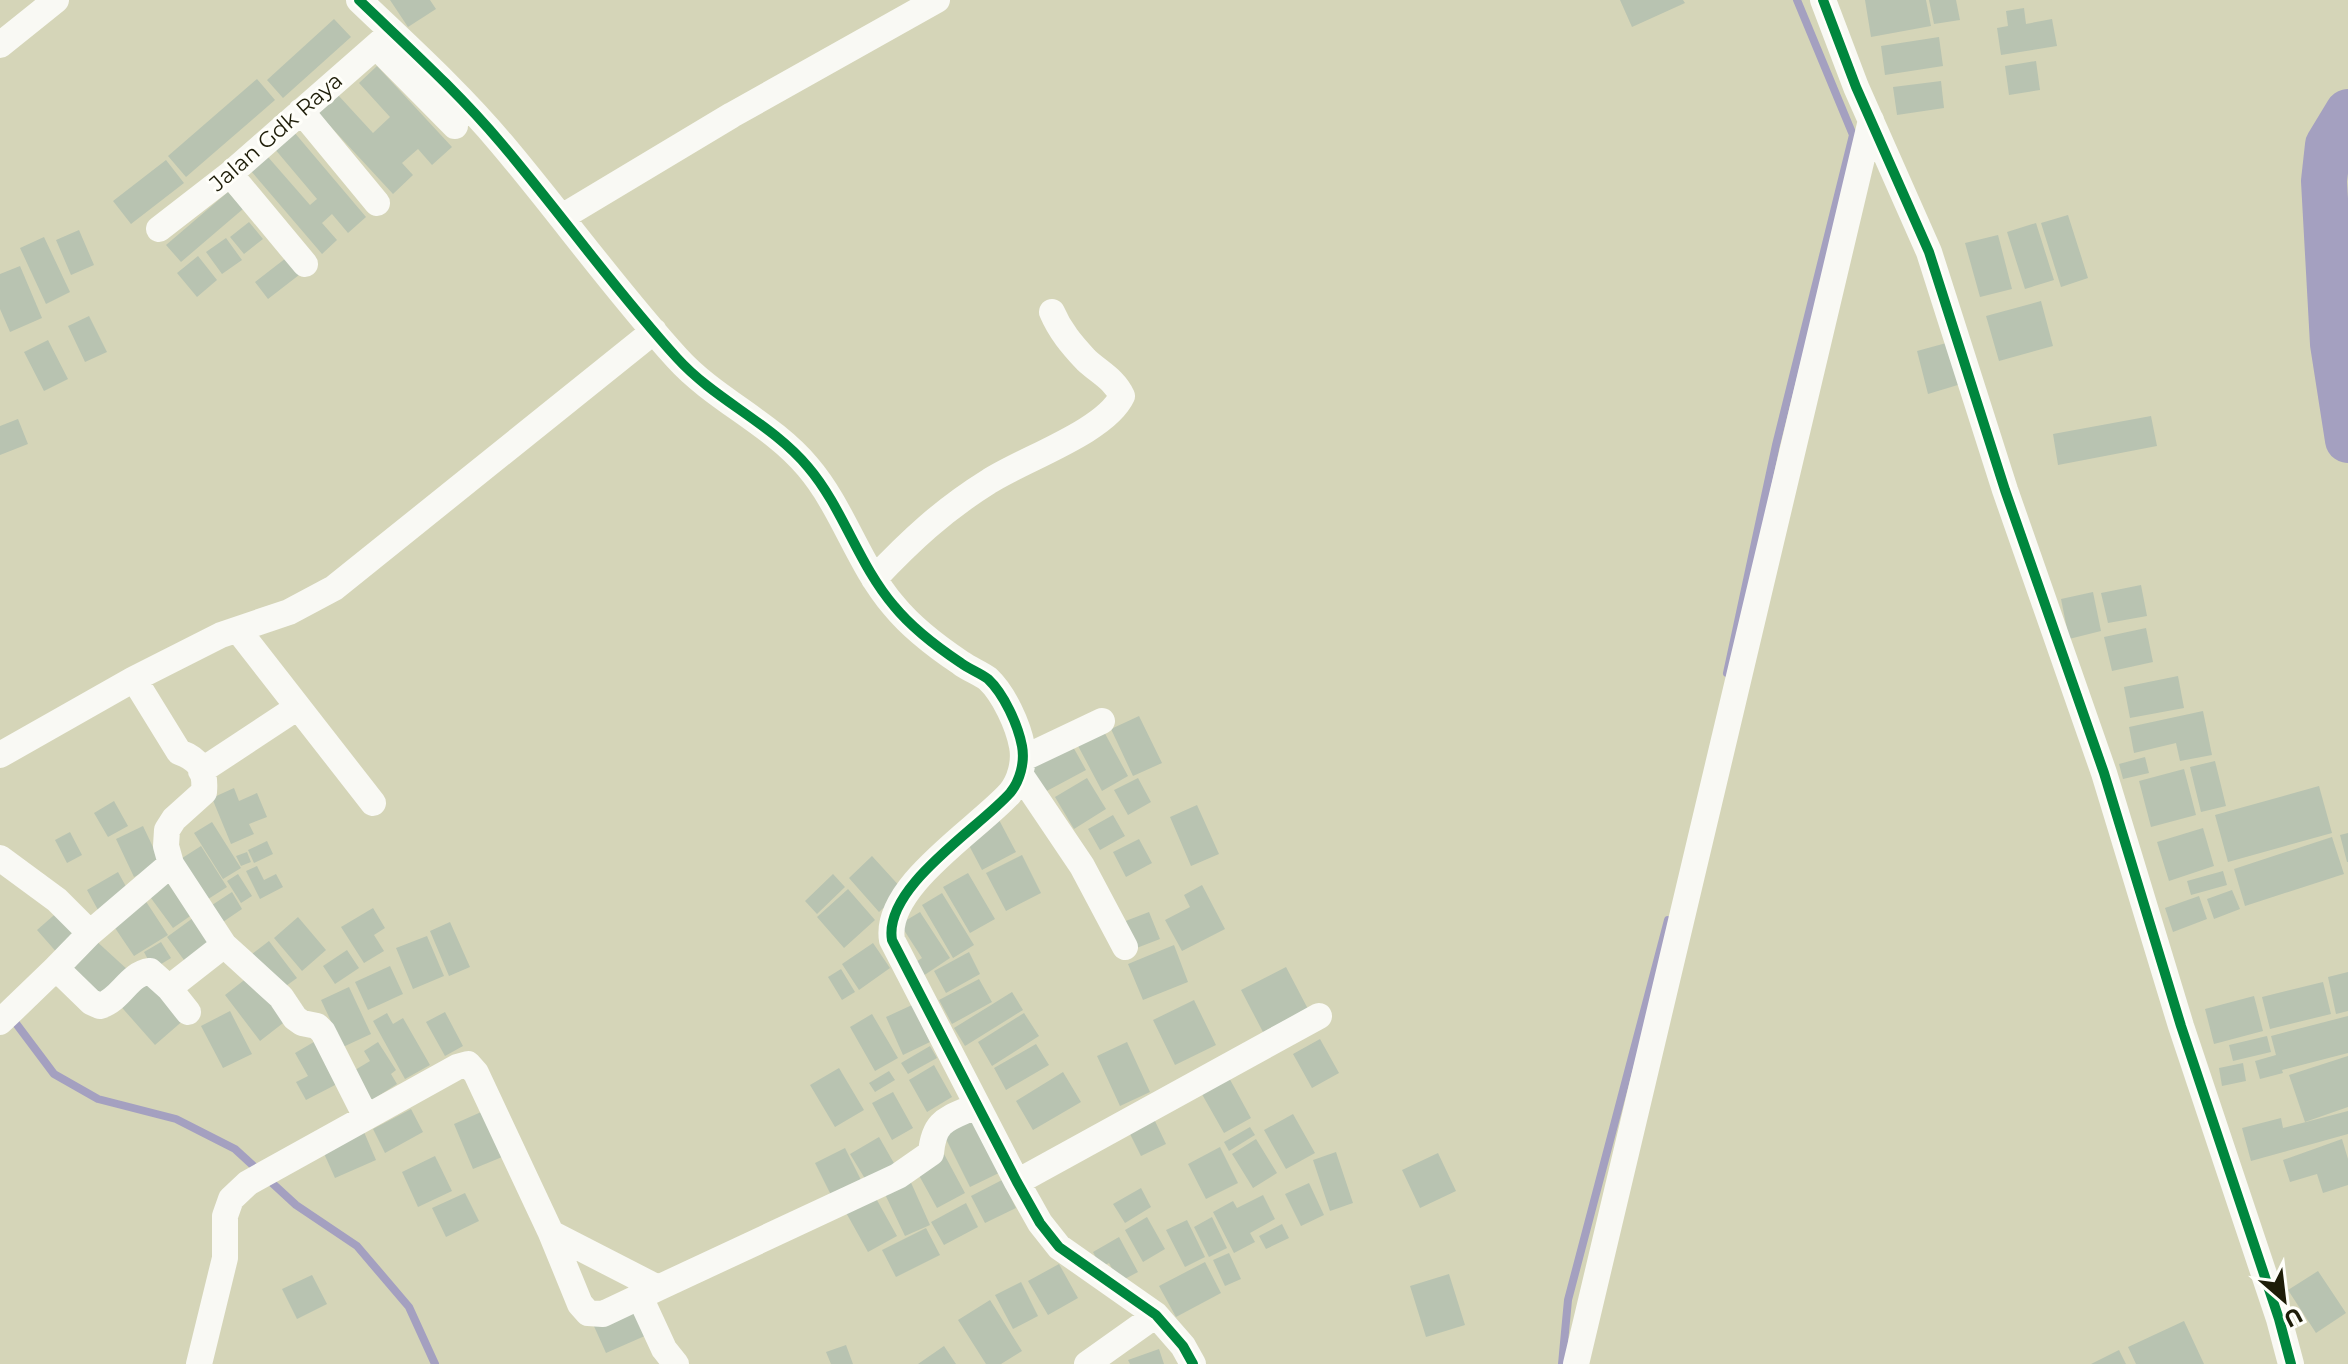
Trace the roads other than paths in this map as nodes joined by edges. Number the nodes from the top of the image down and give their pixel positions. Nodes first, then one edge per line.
1 (56, 0) edge
2 (359, 0) edge
3 (937, 0) edge
4 (1823, 0) edge
5 (384, 39) junction
6 (0, 45) edge
7 (301, 111) junction
8 (1871, 120) junction
9 (455, 126) dead end
10 (230, 174) junction
11 (377, 203) dead end
12 (562, 217) junction
13 (159, 229) dead end
14 (305, 264) dead end
15 (1052, 312) dead end
16 (654, 331) junction
17 (874, 579) junction
18 (238, 630) junction
19 (134, 679) junction
20 (298, 707) junction
21 (1102, 721) dead end
22 (0, 755) edge
23 (1022, 766) junction
24 (201, 771) junction
25 (373, 803) dead end
26 (0, 858) edge
27 (171, 864) junction
28 (90, 933) junction
29 (224, 945) junction
30 (1125, 947) dead end
31 (56, 968) junction
32 (169, 988) junction
33 (188, 1012) dead end
34 (1319, 1016) dead end
35 (5, 1017) edge
36 (976, 1106) junction
37 (366, 1117) junction
38 (1017, 1182) junction
39 (551, 1233) junction
40 (649, 1293) junction
41 (1156, 1315) junction
42 (199, 1364) edge
43 (676, 1364) edge
44 (1087, 1364) edge
45 (1193, 1364) edge
46 (1576, 1364) edge
47 (2291, 1364) edge

1 - 6 street
2 - 5 street
3 - 12 street
4 - 8 street
5 - 7 street, Jalan Gdk Raya
5 - 9 street
5 - 12 street
7 - 10 street, Jalan Gdk Raya
7 - 11 street
8 - 46 street
8 - 47 street
10 - 13 street, Jalan Gdk Raya
10 - 14 street
12 - 16 street
15 - 17 street
16 - 17 street
16 - 18 street
17 - 23 street
18 - 19 street
18 - 20 street
19 - 22 street
19 - 24 street
20 - 24 street
20 - 25 street
21 - 23 street
23 - 30 street
23 - 36 street
24 - 27 street
26 - 28 street
27 - 28 street
27 - 29 street
28 - 31 street
29 - 32 street
29 - 37 street
31 - 32 street
31 - 35 street
32 - 33 street
34 - 38 street
36 - 38 street
36 - 40 street
37 - 39 street
37 - 42 street
38 - 41 street
39 - 40 street
39 - 40 street
40 - 43 street
41 - 44 street
41 - 45 street

